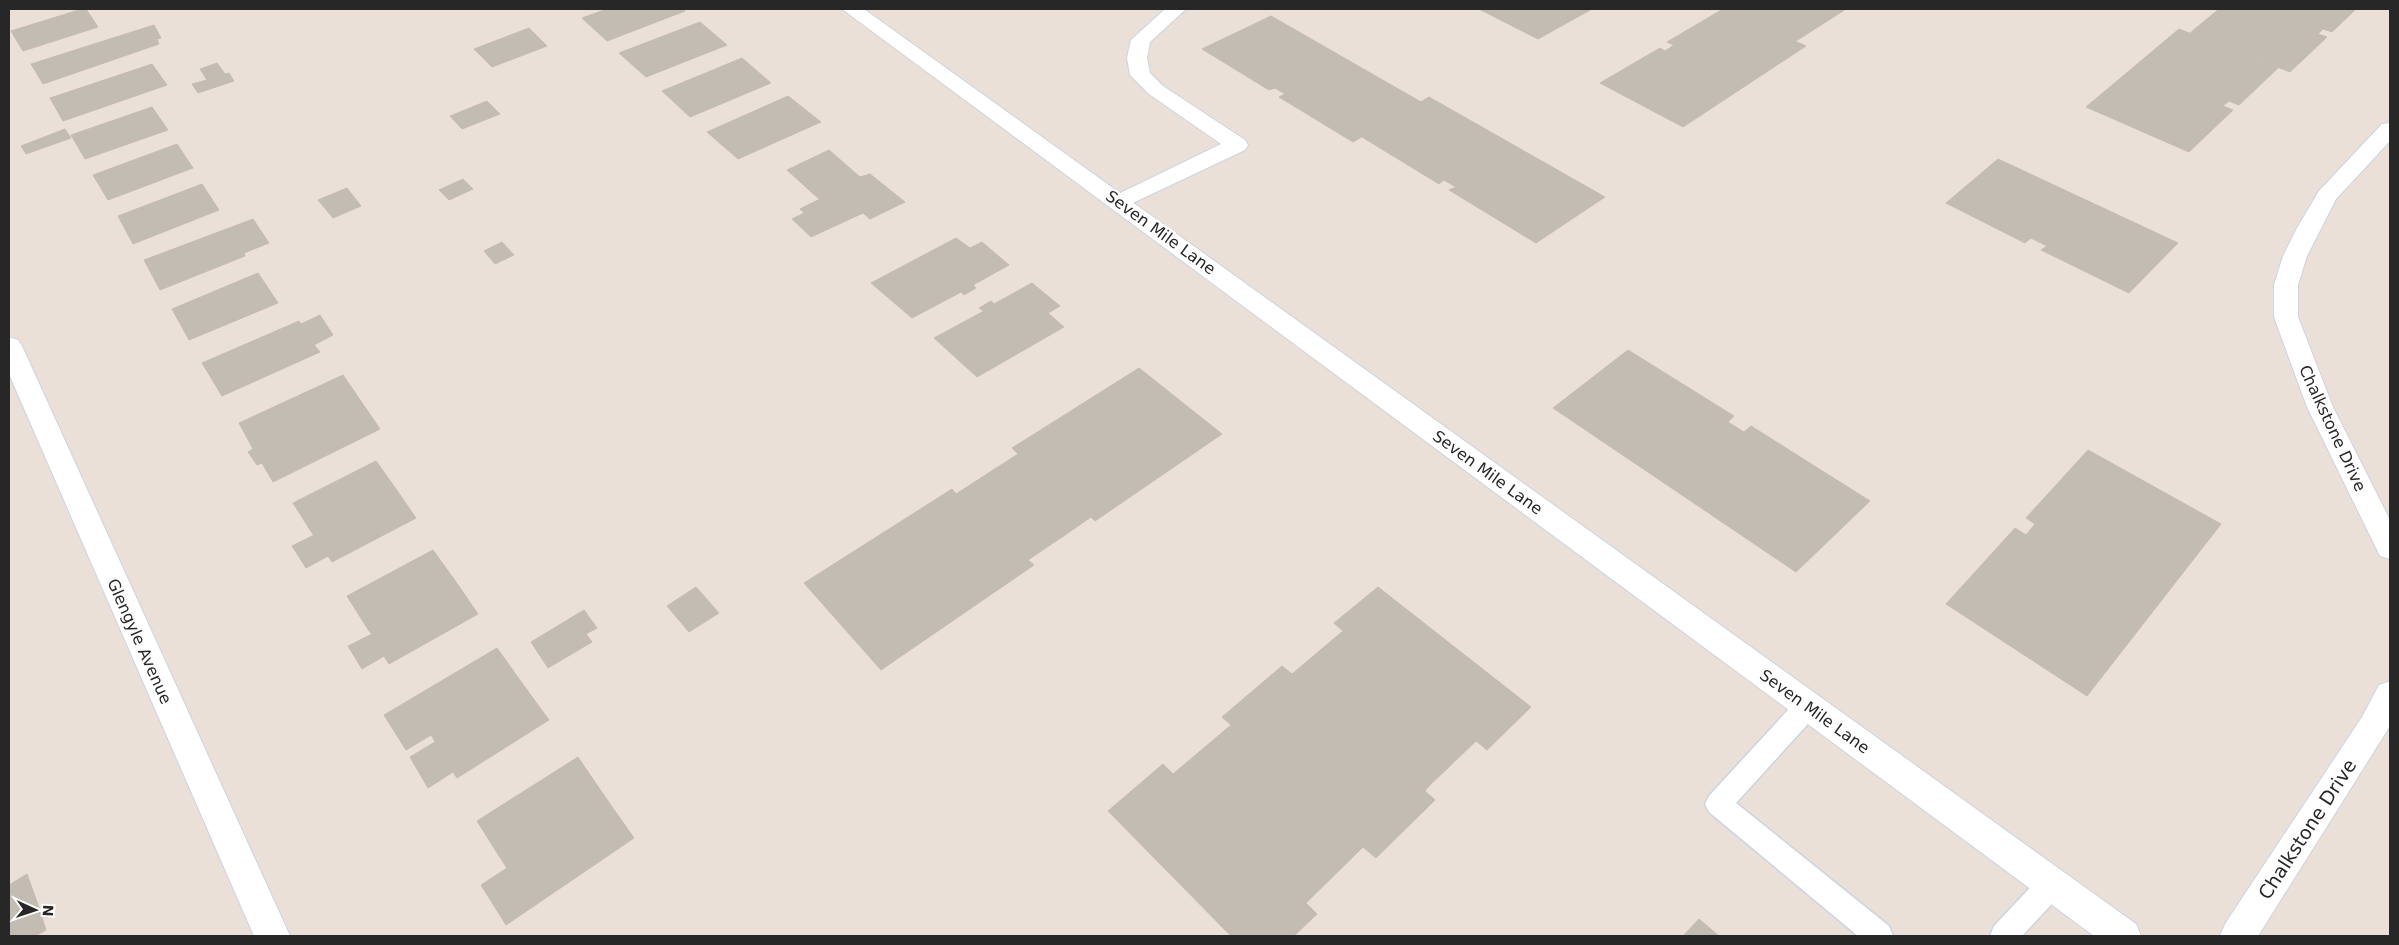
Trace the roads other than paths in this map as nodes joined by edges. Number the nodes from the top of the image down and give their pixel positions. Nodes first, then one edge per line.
1 (852, 9) edge
2 (1176, 9) edge
3 (2390, 129) edge
4 (1120, 202) junction
5 (9, 346) edge
6 (2390, 548) edge
7 (2390, 695) edge
8 (1808, 706) junction
9 (2052, 884) junction
10 (272, 936) edge
11 (1879, 936) edge
12 (2004, 936) edge
13 (2123, 936) edge
14 (2238, 936) edge

1 - 4 street, Seven Mile Lane
2 - 4 street
3 - 6 street, Chalkstone Drive
4 - 8 street, Seven Mile Lane
5 - 10 street, Glengyle Avenue
7 - 14 street, Chalkstone Drive
8 - 9 street, Seven Mile Lane
8 - 11 lane
9 - 12 lane
9 - 13 street, Seven Mile Lane

